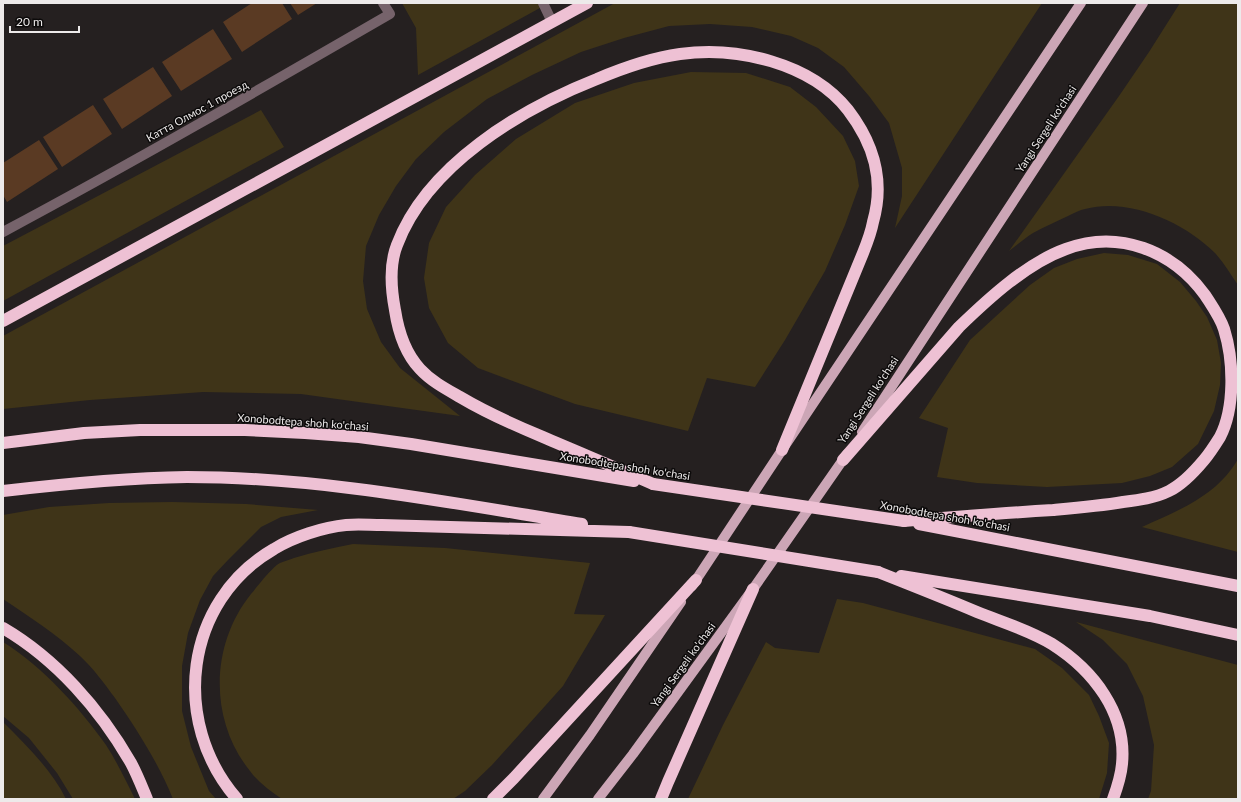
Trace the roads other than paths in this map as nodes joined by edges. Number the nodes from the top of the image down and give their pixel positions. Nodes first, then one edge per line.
1 (383, 3) edge
2 (543, 3) edge
3 (586, 3) edge
4 (1081, 3) edge
5 (1143, 3) edge
6 (552, 22) junction
7 (3, 232) edge
8 (3, 321) edge
9 (3, 443) edge
10 (782, 450) junction
11 (843, 460) junction
12 (653, 484) junction
13 (3, 491) edge
14 (904, 521) junction
15 (629, 532) junction
16 (878, 572) junction
17 (696, 580) junction
18 (1238, 586) edge
19 (753, 589) junction
20 (3, 628) edge
21 (1238, 635) edge
22 (147, 799) edge
23 (237, 799) edge
24 (492, 799) edge
25 (543, 799) edge
26 (598, 799) edge
27 (661, 799) edge
28 (1113, 799) edge

1 - 7 street, Катта Олмос 1 проезд
2 - 6 street
3 - 6 highway
4 - 10 main road
5 - 11 main road, Yangi Sergeli ko'chasi
6 - 8 highway
9 - 12 highway, Xonobodtepa shoh ko'chasi
10 - 12 highway
10 - 17 main road
11 - 14 highway
11 - 19 main road, Yangi Sergeli ko'chasi
12 - 14 highway, Xonobodtepa shoh ko'chasi, bridge
13 - 15 highway
14 - 18 highway, Xonobodtepa shoh ko'chasi
15 - 16 highway, bridge
15 - 23 highway
16 - 21 highway
16 - 28 highway
17 - 24 highway
17 - 25 main road
19 - 26 main road, Yangi Sergeli ko'chasi
19 - 27 highway
20 - 22 highway

